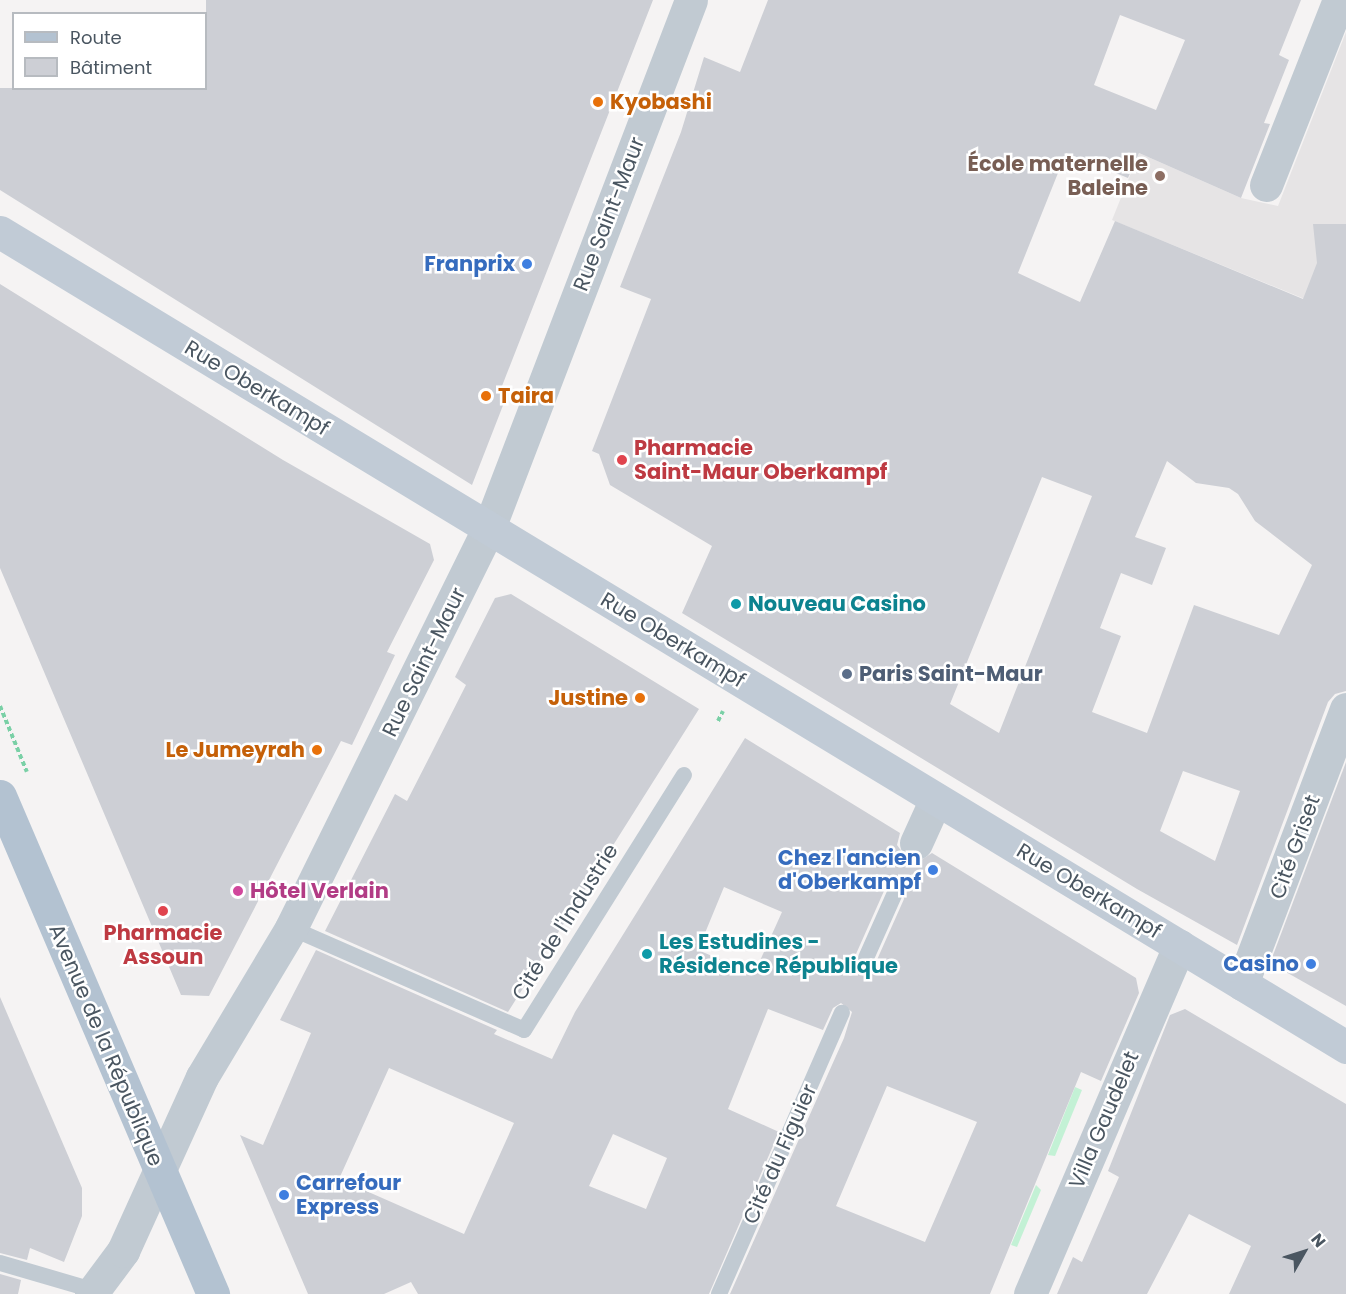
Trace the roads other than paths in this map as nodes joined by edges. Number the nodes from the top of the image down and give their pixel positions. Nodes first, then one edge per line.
1 (692, 0) edge
2 (1339, 0) edge
3 (1266, 185) dead end
4 (0, 232) edge
5 (489, 528) junction
6 (1346, 709) edge
7 (684, 775) dead end
8 (0, 796) edge
9 (936, 800) junction
10 (916, 843) dead end
11 (894, 895) dead end
12 (291, 928) junction
13 (1179, 946) junction
14 (866, 958) dead end
15 (1242, 984) junction
16 (842, 1013) dead end
17 (1346, 1047) edge
18 (159, 1169) junction
19 (0, 1263) edge
20 (92, 1292) edge
21 (213, 1294) edge
22 (719, 1294) edge
23 (1030, 1294) edge

1 - 5 street, Rue Saint-Maur
2 - 3 street
4 - 5 street, Rue Oberkampf
5 - 9 street, Rue Oberkampf
5 - 12 street, Rue Saint-Maur
6 - 15 street, Cité Griset
7 - 12 lane, Cité de l'Industrie
8 - 18 main road, Avenue de la République
9 - 10 street
9 - 13 street, Rue Oberkampf
11 - 14 lane
12 - 18 street, Rue Saint-Maur
13 - 15 street, Rue Oberkampf
13 - 23 street, Villa Gaudelet
15 - 17 street, Rue Oberkampf
16 - 22 lane, Cité du Figuier
18 - 20 street, Rue Saint-Maur
18 - 21 main road, Avenue de la République
19 - 20 lane

